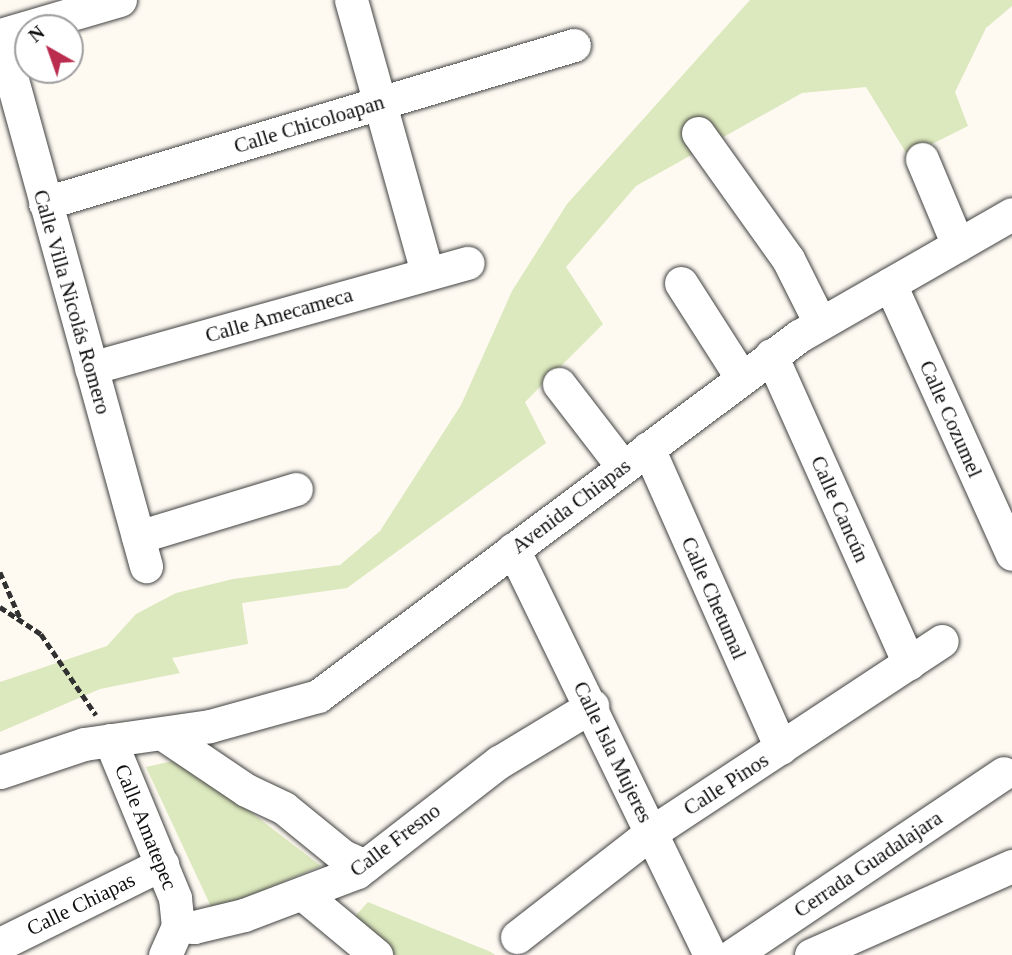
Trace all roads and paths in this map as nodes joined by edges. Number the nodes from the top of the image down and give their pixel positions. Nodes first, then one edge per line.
1 (120, 0) edge
2 (351, 0) edge
3 (0, 36) edge
4 (574, 45) dead end
5 (380, 103) junction
6 (698, 133) dead end
7 (922, 159) dead end
8 (45, 203) junction
9 (1012, 214) edge
10 (958, 245) junction
11 (468, 263) dead end
12 (427, 273) junction
13 (681, 283) dead end
14 (890, 284) junction
15 (820, 323) junction
16 (771, 355) junction
17 (91, 368) junction
18 (741, 377) junction
19 (559, 384) dead end
20 (636, 458) junction
21 (296, 489) dead end
22 (513, 549) junction
23 (1012, 554) edge
24 (0, 572) edge
25 (0, 607) edge
26 (21, 620) junction
27 (942, 640) dead end
28 (909, 663) junction
29 (592, 706) junction
30 (163, 734) junction
31 (110, 740) junction
32 (781, 748) junction
33 (0, 772) edge
34 (1004, 773) dead end
35 (652, 832) junction
36 (162, 864) junction
37 (365, 866) junction
38 (1012, 866) edge
39 (304, 895) junction
40 (517, 937) dead end
41 (172, 941) edge
42 (0, 944) edge
43 (376, 955) edge
44 (710, 955) edge
45 (733, 955) edge
46 (811, 955) edge

1 - 3 street
2 - 5 street
3 - 8 street, Calle Villa Nicolás Romero
4 - 5 street, Calle Chicoloapan
5 - 8 street, Calle Chicoloapan
5 - 12 street
6 - 15 street
7 - 10 street
8 - 17 street, Calle Villa Nicolás Romero
9 - 10 street, Avenida Chiapas
10 - 14 street, Avenida Chiapas
11 - 12 street, Calle Amecameca
12 - 17 street, Calle Amecameca
13 - 18 street
14 - 15 street, Avenida Chiapas
14 - 23 street, Calle Cozumel
15 - 16 street, Avenida Chiapas
16 - 18 street, Avenida Chiapas
16 - 28 street, Calle Cancún
17 - 21 street, Calle Villa Nicolás Romero
18 - 20 street, Avenida Chiapas
19 - 20 street, Calle Chetumal
20 - 22 street, Avenida Chiapas
20 - 32 street, Calle Chetumal
22 - 29 street, Calle Isla Mujeres
22 - 30 street, Avenida Chiapas
24 - 26 path
25 - 26 path
26 - 31 path
27 - 28 street, Calle Pinos
28 - 32 street, Calle Pinos
29 - 35 street, Calle Isla Mujeres
29 - 37 street, Calle Fresno
30 - 31 street, Avenida Chiapas
30 - 37 street
31 - 33 street, Avenida Chiapas
31 - 36 street, Calle Amatepec
32 - 35 street, Calle Pinos
34 - 45 street, Cerrada Guadalajara
35 - 40 street, Calle Pinos
35 - 44 street, Calle Isla Mujeres
36 - 41 street, Calle Amatepec
36 - 42 street, Calle Chiapas
37 - 39 street, Calle Fresno
38 - 46 street
39 - 41 street, Calle Fresno
39 - 43 street

